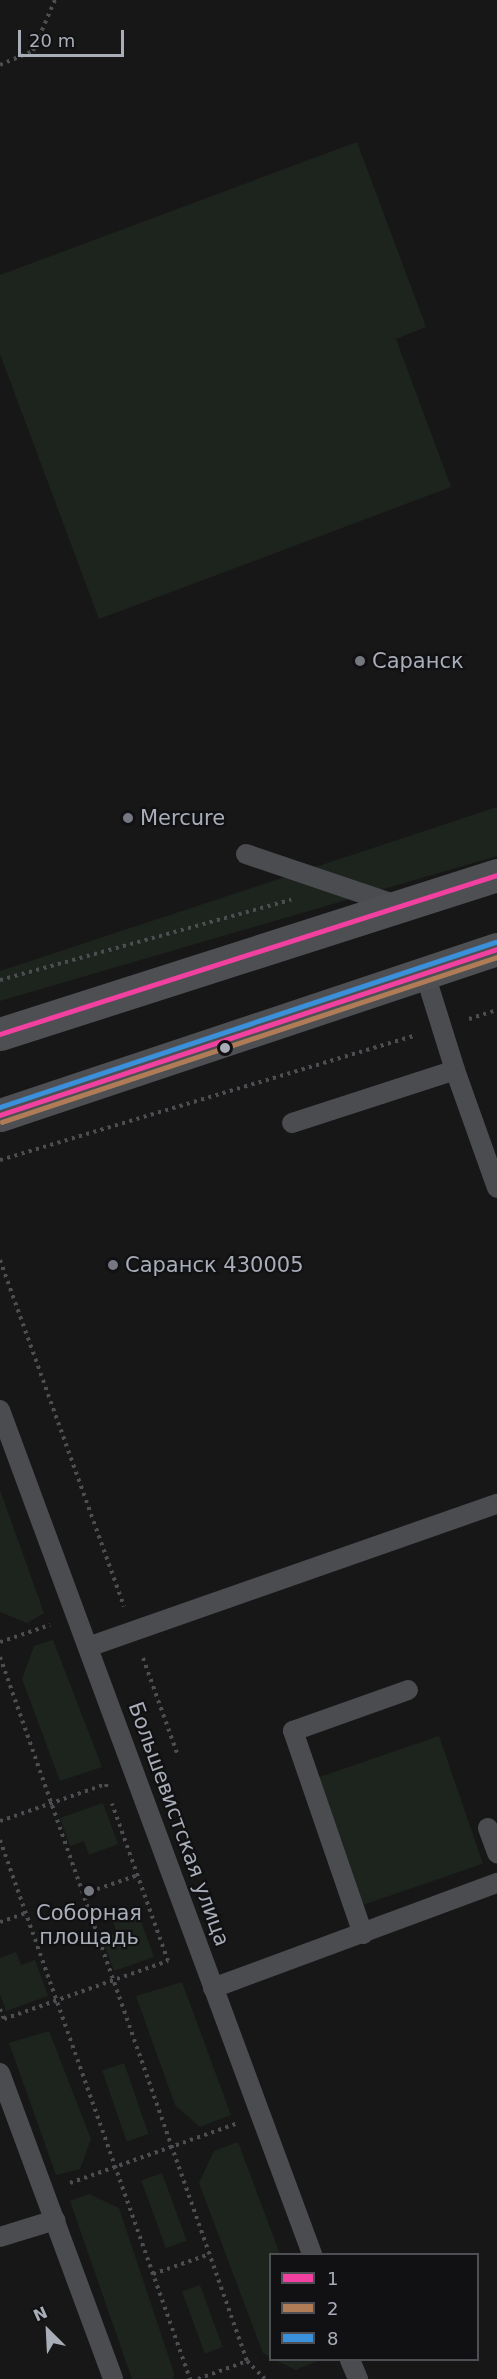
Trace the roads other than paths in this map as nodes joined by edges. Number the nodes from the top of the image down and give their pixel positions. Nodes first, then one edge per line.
1 (246, 854) dead end
2 (497, 875) edge
3 (399, 906) junction
4 (497, 949) edge
5 (424, 972) junction
6 (0, 1034) edge
7 (455, 1071) junction
8 (0, 1115) edge
9 (292, 1123) dead end
10 (497, 1188) edge
11 (0, 1410) edge
12 (497, 1504) edge
13 (88, 1647) junction
14 (408, 1690) dead end
15 (488, 1828) dead end
16 (497, 1853) edge
17 (497, 1883) edge
18 (363, 1934) junction
19 (213, 1988) junction
20 (0, 2073) edge
21 (55, 2220) junction
22 (0, 2237) edge
23 (312, 2253) edge
24 (351, 2361) edge
25 (113, 2379) edge
26 (358, 2379) edge

1 - 3 lane
2 - 3 main road
3 - 6 main road
4 - 5 main road
5 - 7 lane
5 - 8 main road
7 - 9 lane
7 - 10 lane
11 - 13 lane, Большевистская улица
12 - 13 lane
13 - 19 lane, Большевистская улица
14 - 18 lane
15 - 16 lane
17 - 18 lane
18 - 19 lane
19 - 23 lane, Большевистская улица
20 - 21 lane
21 - 22 lane
21 - 25 lane
24 - 26 lane

